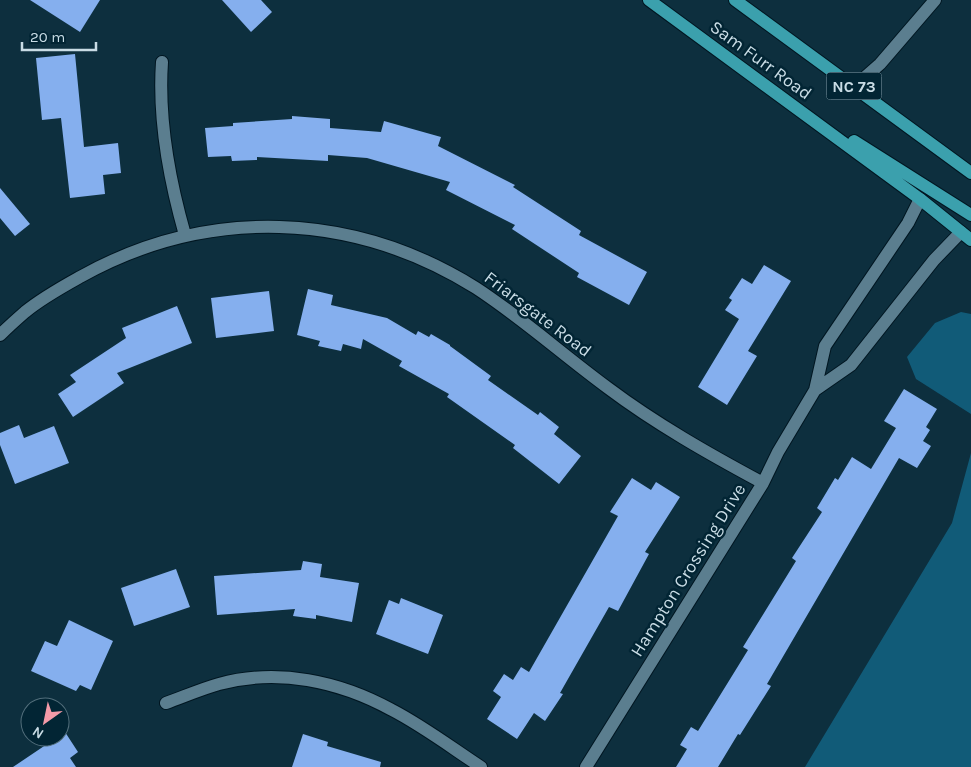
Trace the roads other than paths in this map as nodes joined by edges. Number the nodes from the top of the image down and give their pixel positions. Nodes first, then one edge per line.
1 (649, 0) edge
2 (735, 0) edge
3 (935, 0) edge
4 (162, 62) dead end
5 (854, 86) junction
6 (769, 88) junction
7 (971, 173) edge
8 (920, 199) junction
9 (971, 215) edge
10 (185, 235) junction
11 (966, 236) edge
12 (0, 335) edge
13 (814, 390) junction
14 (763, 482) junction
15 (166, 703) dead end
16 (481, 767) edge
17 (586, 767) edge

1 - 6 main road, Sam Furr Road / NC 73
2 - 5 main road, Sam Furr Road / NC 73
3 - 5 street
4 - 10 street
5 - 7 main road, Sam Furr Road / NC 73
6 - 8 main road, Sam Furr Road / NC 73
6 - 9 main road
8 - 11 main road, Sam Furr Road / NC 73
8 - 13 street, Hampton Crossing Drive
10 - 12 street, Friarsgate Road
10 - 14 street, Friarsgate Road
11 - 13 street, Hampton Crossing Drive
13 - 14 street, Hampton Crossing Drive
14 - 17 street, Hampton Crossing Drive
15 - 16 street

